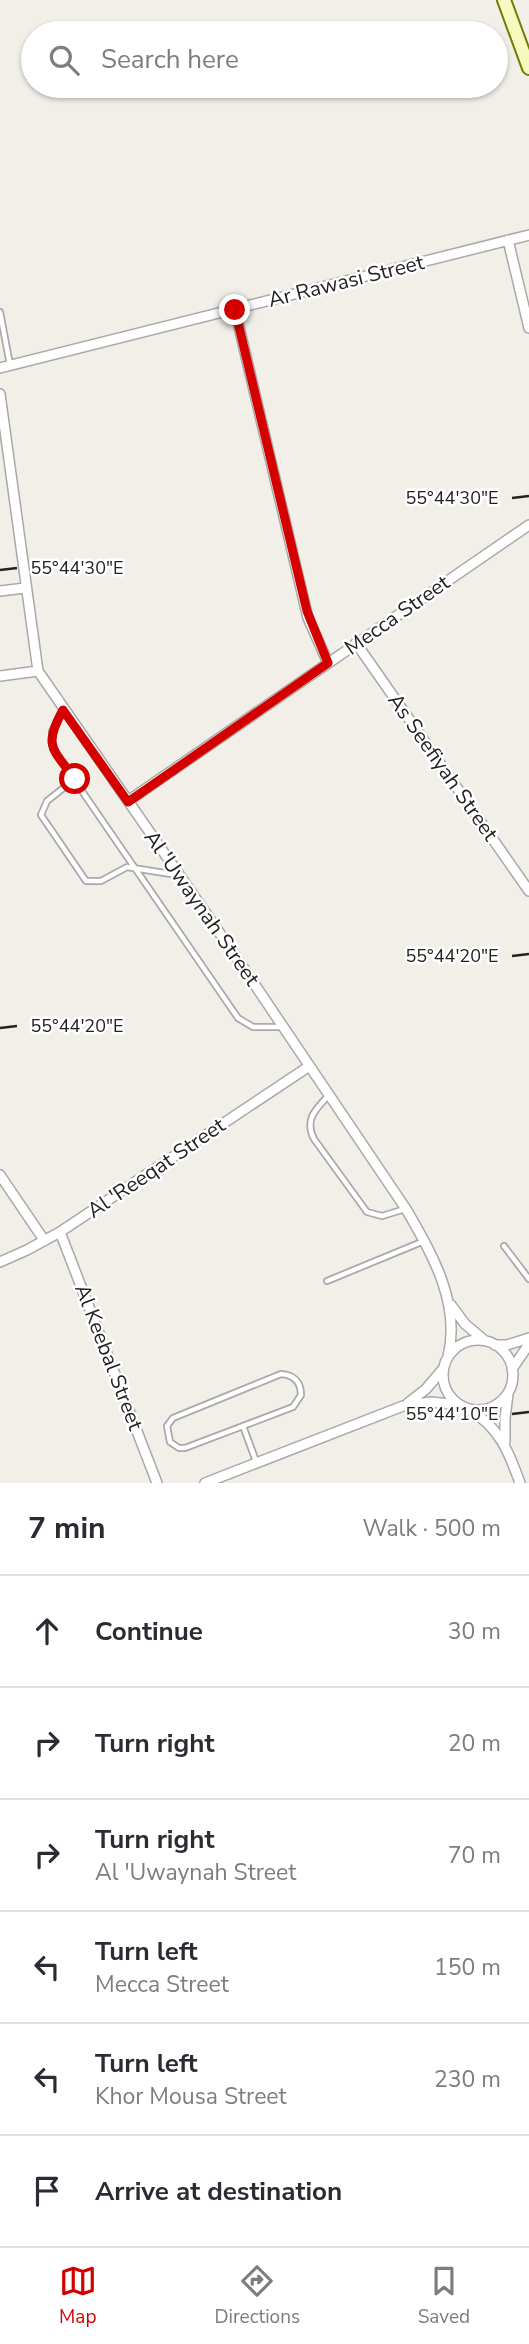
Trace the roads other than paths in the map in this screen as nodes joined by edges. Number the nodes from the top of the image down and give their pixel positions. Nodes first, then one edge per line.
1 (504, 0) edge
2 (529, 68) edge
3 (529, 235) edge
4 (508, 240) junction
5 (235, 310) junction
6 (0, 312) edge
7 (529, 328) edge
8 (11, 365) junction
9 (0, 368) edge
10 (0, 394) edge
11 (5, 467) edge
12 (529, 525) edge
13 (25, 588) junction
14 (0, 591) edge
15 (356, 643) junction
16 (328, 663) junction
17 (38, 671) junction
18 (0, 676) edge
19 (63, 710) junction
20 (75, 779) junction
21 (128, 802) junction
22 (136, 868) junction
23 (180, 876) junction
24 (529, 891) edge
25 (284, 1027) junction
26 (308, 1067) junction
27 (329, 1095) junction
28 (0, 1175) edge
29 (406, 1209) junction
30 (60, 1232) junction
31 (44, 1240) junction
32 (425, 1241) junction
33 (504, 1246) dead end
34 (0, 1262) edge
35 (529, 1279) edge
36 (327, 1281) dead end
37 (448, 1301) junction
38 (529, 1338) edge
39 (490, 1343) junction
40 (529, 1344) edge
41 (448, 1357) junction
42 (444, 1367) junction
43 (512, 1369) junction
44 (508, 1392) junction
45 (403, 1406) junction
46 (464, 1407) junction
47 (243, 1426) junction
48 (505, 1444) junction
49 (257, 1464) junction
50 (157, 1483) edge
51 (205, 1483) edge
52 (520, 1483) edge

1 - 2 main road
3 - 4 street, Ar Rawasi Street
4 - 5 street, Ar Rawasi Street
4 - 7 street
5 - 8 street, Ar Rawasi Street
5 - 16 street
6 - 8 lane
8 - 9 street, Ar Rawasi Street
10 - 11 street, Al 'Uwaynah Street
11 - 13 street, Al 'Uwaynah Street
12 - 15 street, Mecca Street
13 - 14 street
13 - 17 street, Al 'Uwaynah Street
15 - 16 street, Mecca Street
15 - 24 street, As Seefiyah Street
16 - 21 street, Mecca Street
17 - 18 street
17 - 19 street, Al 'Uwaynah Street
19 - 20 lane
19 - 21 street, Al 'Uwaynah Street
20 - 22 lane
20 - 22 lane
21 - 23 street, Al 'Uwaynah Street
22 - 23 lane
22 - 25 lane
23 - 25 street, Al 'Uwaynah Street
25 - 26 street, Al 'Uwaynah Street
26 - 27 street, Al 'Uwaynah Street
26 - 30 street, Al 'Reeqat Street
27 - 29 street, Al 'Uwaynah Street
27 - 29 lane
28 - 31 street
29 - 32 street, Al 'Uwaynah Street
30 - 31 street, Al 'Reeqat Street
30 - 50 street, Al Keebal Street
31 - 34 street, Al 'Reeqat Street
32 - 36 lane
32 - 37 street, Al 'Uwaynah Street
33 - 35 lane
37 - 39 street, Al 'Uwaynah Street
37 - 41 street, Al 'Uwaynah Street
38 - 39 street
39 - 41 street
39 - 43 street
40 - 43 street
41 - 42 street
42 - 45 street
42 - 46 street
43 - 44 street
44 - 46 street
44 - 48 street
45 - 46 street
45 - 49 street
46 - 48 street
47 - 47 lane
47 - 49 lane
48 - 52 street
49 - 51 street

